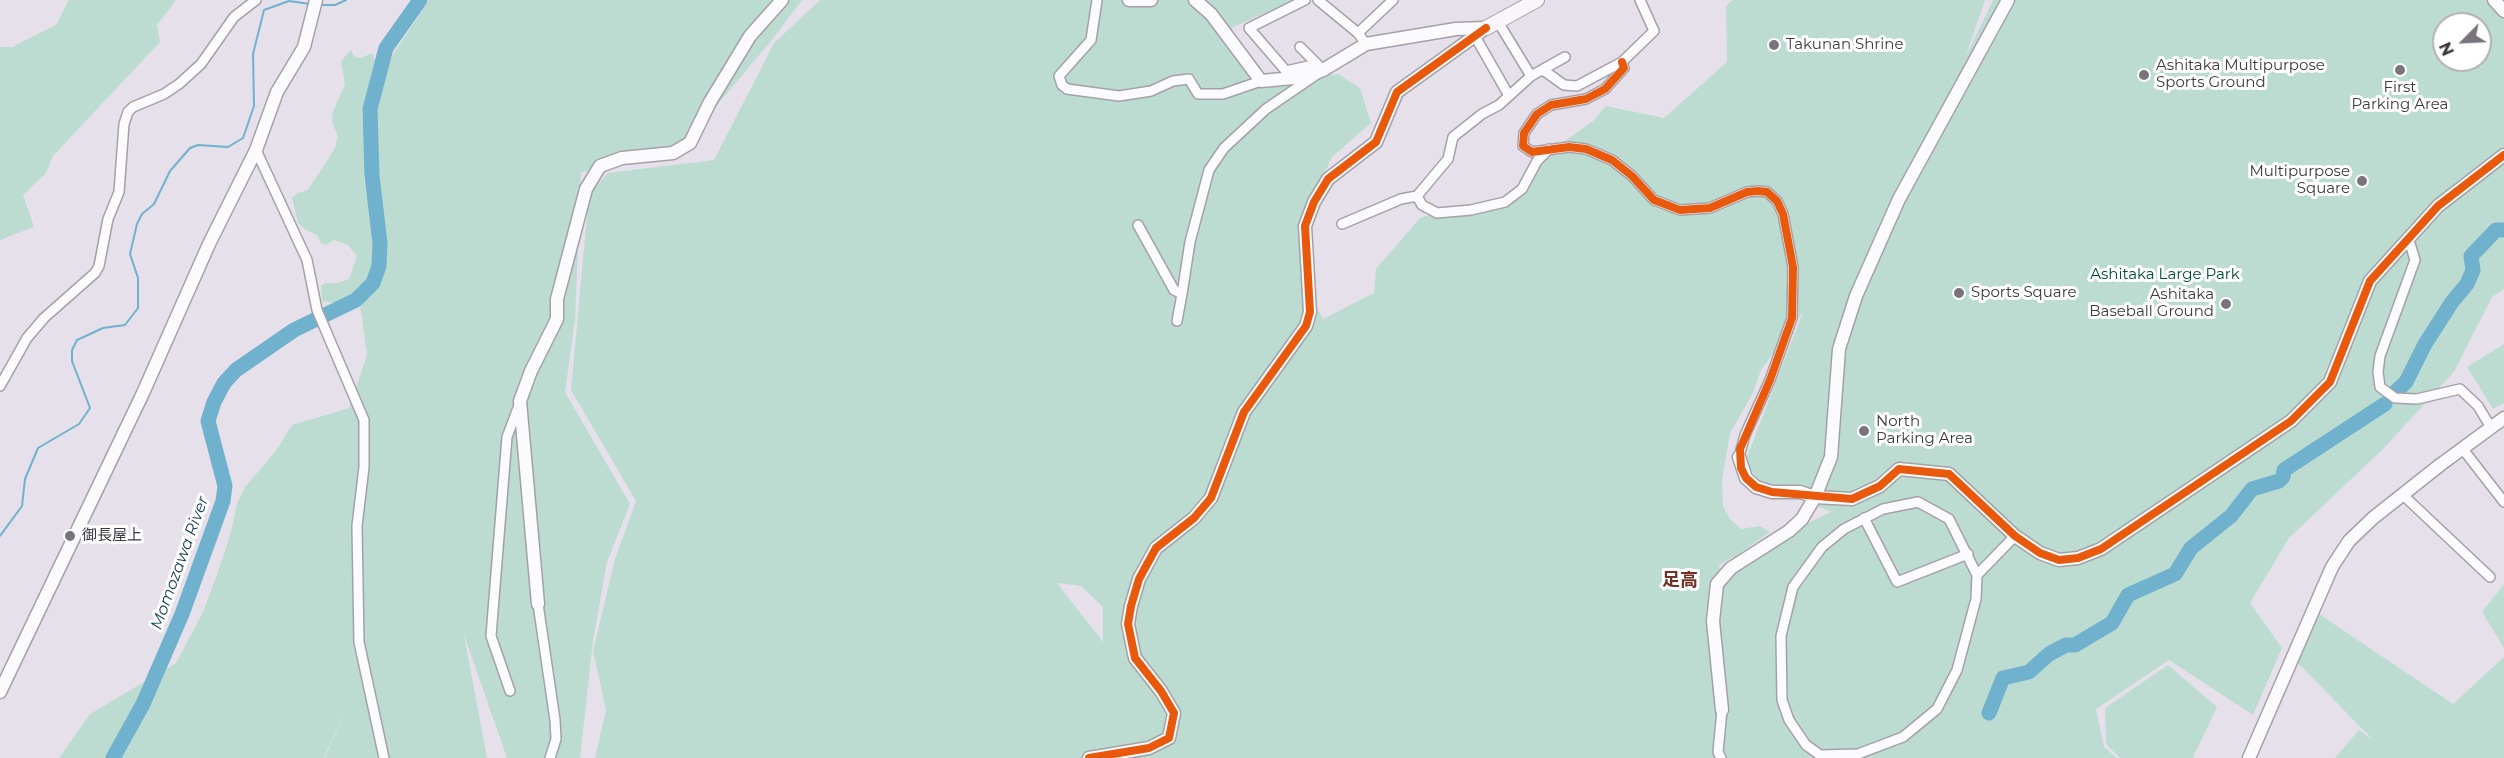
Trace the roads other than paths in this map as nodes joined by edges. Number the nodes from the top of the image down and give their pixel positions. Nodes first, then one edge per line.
1 (256, 0) edge
2 (782, 0) edge
3 (1097, 0) edge
4 (1129, 0) edge
5 (1152, 0) edge
6 (1195, 0) edge
7 (1305, 0) edge
8 (1318, 0) edge
9 (1393, 0) edge
10 (1537, 0) edge
11 (2008, 0) edge
12 (2494, 0) edge
13 (1645, 2) edge
14 (315, 3) edge
15 (2504, 11) edge
16 (1487, 29) junction
17 (1358, 33) junction
18 (1366, 44) junction
19 (1300, 47) dead end
20 (1565, 57) dead end
21 (1622, 62) junction
22 (1320, 67) junction
23 (1544, 70) junction
24 (1531, 76) junction
25 (1261, 81) junction
26 (1508, 94) junction
27 (1549, 149) junction
28 (256, 150) junction
29 (2504, 155) edge
30 (1417, 196) junction
31 (1342, 224) dead end
32 (1138, 225) dead end
33 (2408, 237) junction
34 (1182, 294) junction
35 (1177, 321) dead end
36 (0, 386) edge
37 (520, 401) junction
38 (2504, 418) edge
39 (2490, 426) junction
40 (2462, 448) junction
41 (1739, 457) joint
42 (2403, 495) junction
43 (1815, 497) junction
44 (2504, 502) edge
45 (1864, 518) junction
46 (2015, 536) junction
47 (1968, 554) junction
48 (1977, 575) junction
49 (2490, 577) dead end
50 (538, 603) joint
51 (1, 686) edge
52 (510, 691) dead end
53 (1722, 710) joint
54 (384, 758) edge
55 (550, 758) edge
56 (1089, 758) edge
57 (1721, 758) edge
58 (2249, 758) edge

1 - 36 street
2 - 37 street
3 - 25 street
4 - 5 street
6 - 25 street
7 - 22 street
8 - 17 street
9 - 17 street
10 - 16 main road
11 - 43 street
12 - 15 street
13 - 21 street
14 - 28 street
16 - 18 street
16 - 24 street
16 - 26 street
16 - 56 street
17 - 18 street
18 - 22 street
19 - 22 street
20 - 23 street
21 - 23 street
21 - 27 street
22 - 25 street
22 - 34 street
23 - 24 street
24 - 26 street
26 - 30 street
27 - 30 street
27 - 41 street
28 - 51 street
28 - 54 street
29 - 33 street
30 - 31 street
32 - 34 street
33 - 39 street
33 - 46 street
34 - 35 street
37 - 50 street
37 - 52 street
38 - 39 street
39 - 40 street
40 - 42 street
40 - 44 street
41 - 43 street
42 - 49 street
42 - 58 street
43 - 46 street
43 - 53 street
45 - 47 street
45 - 47 street
45 - 48 street
46 - 48 street
47 - 48 street
50 - 55 street
53 - 57 street

